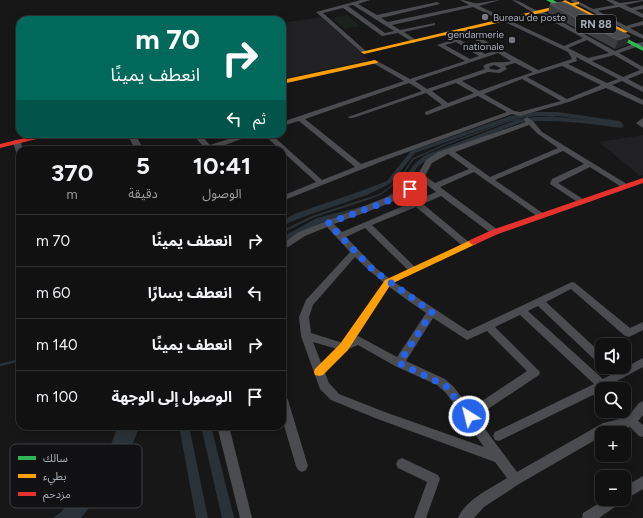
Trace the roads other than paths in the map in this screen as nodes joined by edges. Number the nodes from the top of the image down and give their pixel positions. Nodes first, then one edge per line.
1 (367, 0) edge
2 (443, 0) edge
3 (463, 0) edge
4 (498, 0) edge
5 (514, 0) edge
6 (549, 0) edge
7 (609, 0) edge
8 (642, 0) edge
9 (434, 2) edge
10 (568, 3) edge
11 (355, 4) junction
12 (621, 5) junction
13 (344, 6) junction
14 (476, 6) junction
15 (643, 7) edge
16 (631, 10) junction
17 (450, 11) junction
18 (539, 12) junction
19 (590, 12) junction
20 (643, 16) edge
21 (378, 18) junction
22 (507, 20) junction
23 (365, 21) junction
24 (643, 23) edge
25 (387, 24) junction
26 (433, 24) dead end
27 (597, 25) junction
28 (616, 25) junction
29 (462, 30) junction
30 (400, 32) junction
31 (446, 34) junction
32 (643, 36) edge
33 (588, 38) junction
34 (457, 40) junction
35 (414, 41) junction
36 (641, 45) edge
37 (469, 47) junction
38 (563, 48) junction
39 (499, 51) junction
40 (570, 51) junction
41 (364, 52) junction
42 (453, 52) junction
43 (615, 53) junction
44 (484, 56) junction
45 (477, 58) junction
46 (588, 60) junction
47 (470, 61) junction
48 (516, 61) junction
49 (375, 62) junction
50 (562, 64) junction
51 (488, 67) junction
52 (502, 68) junction
53 (643, 70) edge
54 (538, 72) junction
55 (520, 78) junction
56 (622, 79) junction
57 (408, 80) junction
58 (286, 81) edge
59 (457, 81) junction
60 (606, 85) junction
61 (643, 90) edge
62 (427, 91) junction
63 (480, 93) junction
64 (567, 101) junction
65 (643, 102) edge
66 (448, 106) junction
67 (427, 113) dead end
68 (351, 117) dead end
69 (523, 117) junction
70 (300, 118) junction
71 (643, 120) edge
72 (286, 123) edge
73 (643, 126) edge
74 (34, 138) edge
75 (199, 138) edge
76 (240, 138) edge
77 (271, 138) edge
78 (17, 142) junction
79 (0, 146) edge
80 (18, 146) edge
81 (206, 146) edge
82 (217, 146) edge
83 (280, 146) edge
84 (562, 148) junction
85 (286, 151) edge
86 (449, 151) junction
87 (590, 164) junction
88 (360, 168) junction
89 (474, 169) junction
90 (421, 177) junction
91 (489, 180) junction
92 (642, 182) edge
93 (321, 183) junction
94 (626, 186) junction
95 (433, 187) junction
96 (441, 193) junction
97 (286, 197) edge
98 (582, 202) junction
99 (417, 203) junction
100 (541, 216) junction
101 (328, 223) junction
102 (366, 224) junction
103 (495, 232) junction
104 (340, 236) junction
105 (286, 245) edge
106 (467, 245) junction
107 (356, 252) junction
108 (413, 270) junction
109 (388, 282) junction
110 (539, 301) junction
111 (521, 310) junction
112 (432, 312) junction
113 (488, 326) junction
114 (643, 326) edge
115 (306, 336) junction
116 (344, 347) junction
117 (595, 353) edge
118 (643, 362) edge
119 (399, 363) junction
120 (319, 372) junction
121 (612, 382) edge
122 (595, 386) edge
123 (595, 392) edge
124 (643, 406) edge
125 (286, 413) edge
126 (469, 416) junction
127 (627, 418) edge
128 (631, 422) junction
129 (224, 430) edge
130 (643, 432) edge
131 (499, 436) dead end
132 (500, 458) junction
133 (402, 464) dead end
134 (302, 466) dead end
135 (515, 480) junction
136 (643, 482) edge
137 (631, 490) edge
138 (606, 506) edge
139 (246, 518) edge
140 (420, 518) edge
141 (466, 518) edge
142 (588, 518) edge

1 - 11 street
2 - 9 street
3 - 14 street
4 - 14 street
5 - 18 street
6 - 10 street, RN 88
7 - 12 street
8 - 12 street
9 - 17 street
9 - 21 street
10 - 18 street
10 - 19 street
10 - 27 street, RN 88
11 - 13 street
11 - 21 street
12 - 16 street
12 - 19 street
13 - 23 street
13 - 41 street
14 - 17 street
14 - 22 street
15 - 16 street
16 - 20 street
17 - 25 street
18 - 22 street
18 - 33 street
19 - 28 street
21 - 23 street
21 - 25 street
22 - 29 street
22 - 38 street
23 - 30 street
24 - 28 street
25 - 30 street
26 - 30 street
27 - 28 street
27 - 36 street, RN 88
28 - 32 street
28 - 36 street
29 - 31 street
29 - 39 street
30 - 35 street
31 - 34 street
31 - 35 street
33 - 38 street
33 - 43 street
34 - 37 street
34 - 42 street
35 - 41 street
36 - 43 street
37 - 42 street
37 - 44 street
38 - 40 street
39 - 44 street
39 - 48 street
40 - 46 street
40 - 50 street
41 - 49 street
42 - 47 street
43 - 46 street
43 - 53 street
44 - 45 street
45 - 47 street
45 - 51 street
46 - 56 street
47 - 57 street
48 - 52 street
48 - 54 street
49 - 57 street
49 - 58 street
50 - 54 street
50 - 60 street
51 - 52 street
51 - 59 street
52 - 55 street
53 - 56 street
54 - 55 street
55 - 63 street
55 - 64 street
56 - 60 street
56 - 61 street
57 - 62 street
57 - 70 street
59 - 62 street
59 - 63 street
60 - 64 street
60 - 65 street
62 - 66 street
62 - 68 street
63 - 66 street
63 - 69 street
64 - 69 street
66 - 67 street
69 - 84 street
69 - 86 street
69 - 88 street
70 - 72 street
70 - 88 street
71 - 73 street
74 - 78 street
75 - 81 street
76 - 82 street
77 - 83 street
78 - 79 street
78 - 80 street
84 - 87 street
84 - 91 street
85 - 93 street
86 - 89 street
86 - 90 street
87 - 94 street
87 - 98 street
88 - 93 street
89 - 91 street
89 - 95 street
90 - 95 street
90 - 101 street
91 - 100 street
92 - 94 street
93 - 97 street
94 - 98 street
95 - 96 street
96 - 99 street
96 - 103 street
98 - 100 street
99 - 102 street
99 - 106 street
100 - 103 street
101 - 104 street
101 - 105 street
102 - 104 street
102 - 108 street
103 - 106 street
104 - 107 street
106 - 108 street
107 - 109 street
107 - 115 street
108 - 109 street
109 - 112 street
109 - 116 street
110 - 111 street
110 - 114 street
110 - 117 street
111 - 113 street
111 - 122 street
112 - 113 street
112 - 119 street
113 - 126 street
115 - 116 street
115 - 120 street
116 - 119 street
116 - 120 street
118 - 121 street
119 - 126 street
120 - 132 street
123 - 131 street
124 - 128 street
125 - 134 street
126 - 132 street
127 - 128 street
128 - 130 street
128 - 135 street
129 - 139 street
132 - 135 street
133 - 140 street
135 - 141 street
136 - 137 street
138 - 142 street

